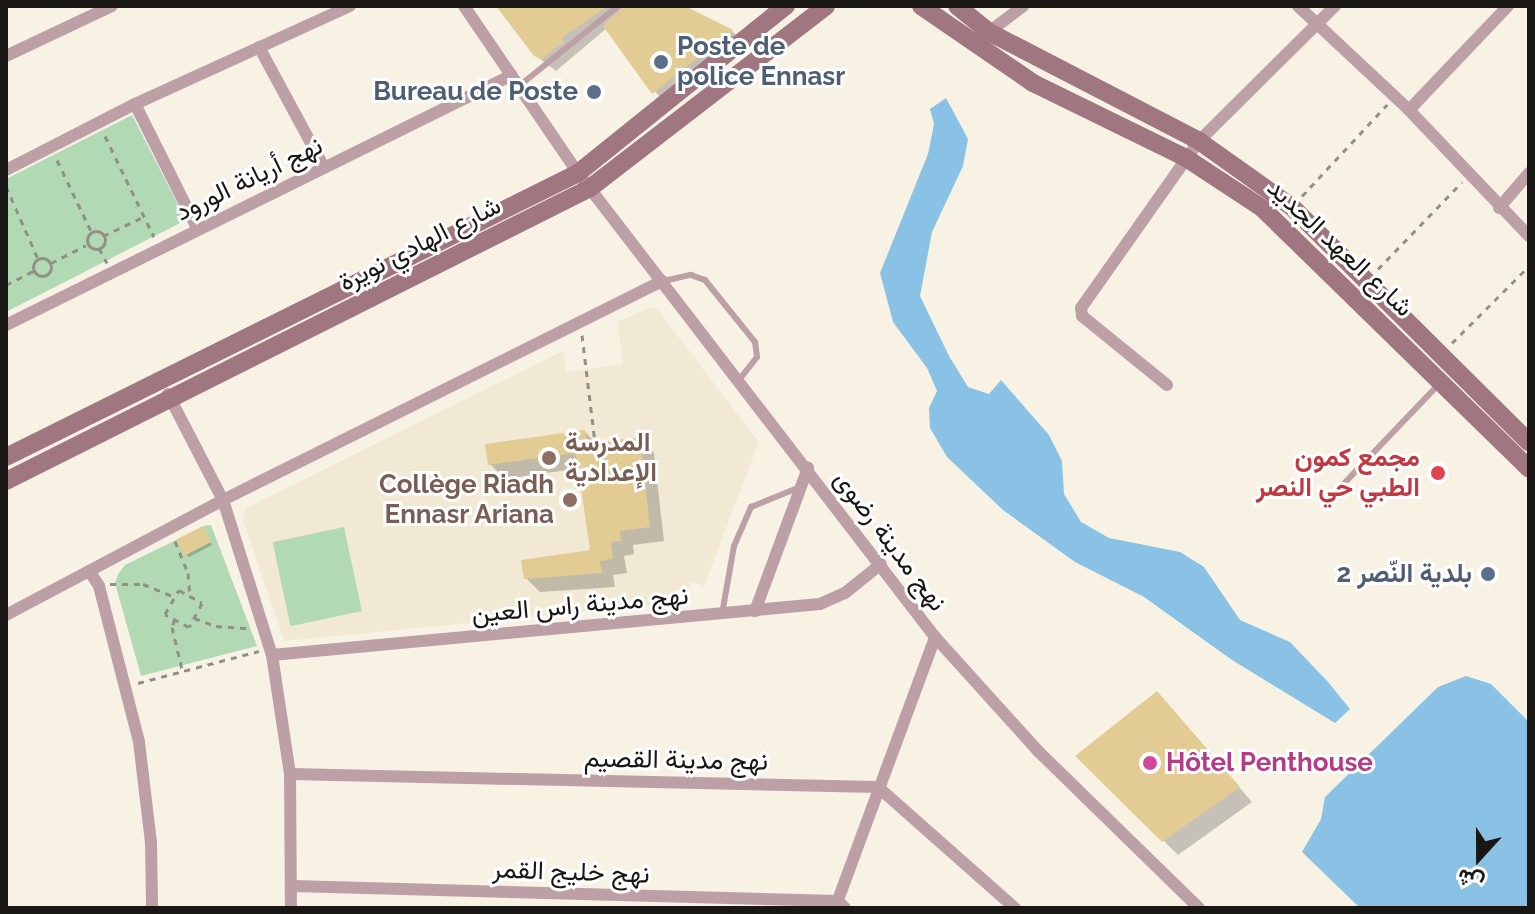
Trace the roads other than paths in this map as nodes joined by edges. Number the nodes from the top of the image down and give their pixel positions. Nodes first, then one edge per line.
1 (112, 6) edge
2 (350, 6) edge
3 (464, 6) edge
4 (618, 6) edge
5 (786, 6) edge
6 (826, 6) edge
7 (921, 6) edge
8 (957, 6) edge
9 (1023, 6) edge
10 (1298, 6) edge
11 (1335, 6) edge
12 (1508, 6) edge
13 (767, 21) junction
14 (1317, 24) junction
15 (989, 32) junction
16 (787, 34) junction
17 (259, 47) junction
18 (6, 56) edge
19 (516, 80) junction
20 (135, 104) junction
21 (1409, 110) junction
22 (1199, 141) junction
23 (1186, 158) junction
24 (324, 167) junction
25 (6, 170) edge
26 (1529, 173) edge
27 (584, 180) junction
28 (1499, 208) junction
29 (197, 228) junction
30 (1529, 236) edge
31 (663, 281) junction
32 (6, 325) edge
33 (162, 380) junction
34 (738, 381) junction
35 (1442, 381) junction
36 (1167, 385) dead end
37 (171, 399) junction
38 (1529, 442) edge
39 (6, 457) edge
40 (808, 468) junction
41 (1529, 469) edge
42 (6, 481) edge
43 (800, 487) junction
44 (1333, 495) dead end
45 (223, 500) junction
46 (881, 564) junction
47 (89, 571) junction
48 (755, 611) junction
49 (6, 615) edge
50 (722, 615) junction
51 (935, 637) junction
52 (271, 652) junction
53 (290, 774) junction
54 (878, 787) junction
55 (293, 886) junction
56 (839, 906) edge
57 (152, 908) edge
58 (291, 908) edge
59 (1015, 908) edge
60 (1199, 908) edge

1 - 18 street
2 - 17 street
3 - 19 street
4 - 19 lane
5 - 13 main road, شارع الهادي نويرة
6 - 16 main road, شارع الهادي نويرة
7 - 23 main road, شارع العهد الجديد
8 - 15 main road, شارع العهد الجديد
9 - 15 street
10 - 14 street
11 - 14 street
12 - 21 street
13 - 16 lane
13 - 27 main road, شارع الهادي نويرة
14 - 21 street
14 - 22 street
15 - 22 main road, شارع العهد الجديد
16 - 27 main road, شارع الهادي نويرة
17 - 20 street
17 - 24 street
19 - 24 street, نهج أريانة الورود
19 - 27 street
20 - 25 street
20 - 29 street
21 - 28 street
22 - 23 street
22 - 38 main road, شارع العهد الجديد
23 - 35 main road, شارع العهد الجديد
23 - 36 street
24 - 29 street, نهج أريانة الورود
26 - 28 street
27 - 31 street, نهج مدينة رضوى
27 - 33 main road, شارع الهادي نويرة
27 - 37 main road, شارع الهادي نويرة
28 - 30 street
29 - 32 street, نهج أريانة الورود
31 - 34 street, نهج مدينة رضوى
31 - 34 lane
31 - 45 street
33 - 37 street
33 - 39 main road, شارع الهادي نويرة
34 - 40 street, نهج مدينة رضوى
35 - 41 main road, شارع العهد الجديد
35 - 44 lane
37 - 42 main road, شارع الهادي نويرة
37 - 45 street
40 - 43 street
40 - 46 street, نهج مدينة رضوى
43 - 48 street
43 - 50 lane
45 - 47 street
45 - 52 street
46 - 48 street, نهج مدينة راس العين
46 - 51 street, نهج مدينة رضوى
47 - 49 street
47 - 57 street
48 - 50 street, نهج مدينة راس العين
50 - 52 street, نهج مدينة راس العين
51 - 54 street
51 - 60 street, نهج مدينة رضوى
52 - 53 street
53 - 54 street, نهج مدينة القصيم
53 - 55 street
54 - 56 street
54 - 59 street
55 - 56 street, نهج خليج القمر
55 - 58 street

